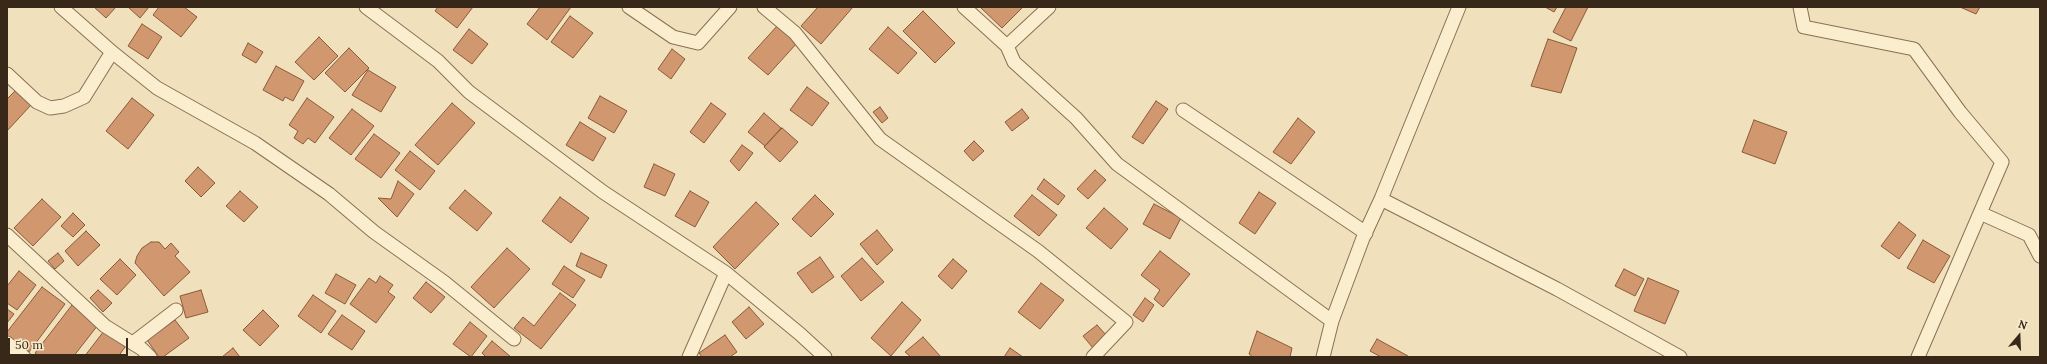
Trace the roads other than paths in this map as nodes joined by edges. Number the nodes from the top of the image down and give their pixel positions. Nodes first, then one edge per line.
1 (61, 7) edge
2 (366, 7) edge
3 (630, 7) edge
4 (730, 7) edge
5 (764, 7) edge
6 (964, 7) edge
7 (1049, 7) edge
8 (1459, 7) edge
9 (1800, 7) edge
10 (1007, 46) junction
11 (112, 52) junction
12 (7, 74) edge
13 (1183, 110) dead end
14 (1382, 199) junction
15 (1980, 213) junction
16 (1366, 233) junction
17 (7, 235) edge
18 (2040, 256) edge
19 (726, 273) junction
20 (176, 310) dead end
21 (1332, 321) junction
22 (514, 339) dead end
23 (7, 343) edge
24 (133, 343) junction
25 (24, 357) edge
26 (150, 357) edge
27 (689, 357) edge
28 (825, 357) edge
29 (1093, 357) edge
30 (1323, 357) edge
31 (1680, 357) edge
32 (1918, 357) edge

1 - 11 street
2 - 19 street
3 - 4 street
5 - 29 street
6 - 10 street
7 - 10 street
8 - 14 street
9 - 15 street
10 - 21 street
11 - 12 street
11 - 22 street
13 - 16 street
14 - 16 street
14 - 31 street
15 - 18 street
15 - 32 street
16 - 21 street
17 - 24 street
19 - 27 street
19 - 28 street
20 - 24 street
21 - 30 street
23 - 25 street
24 - 26 street

